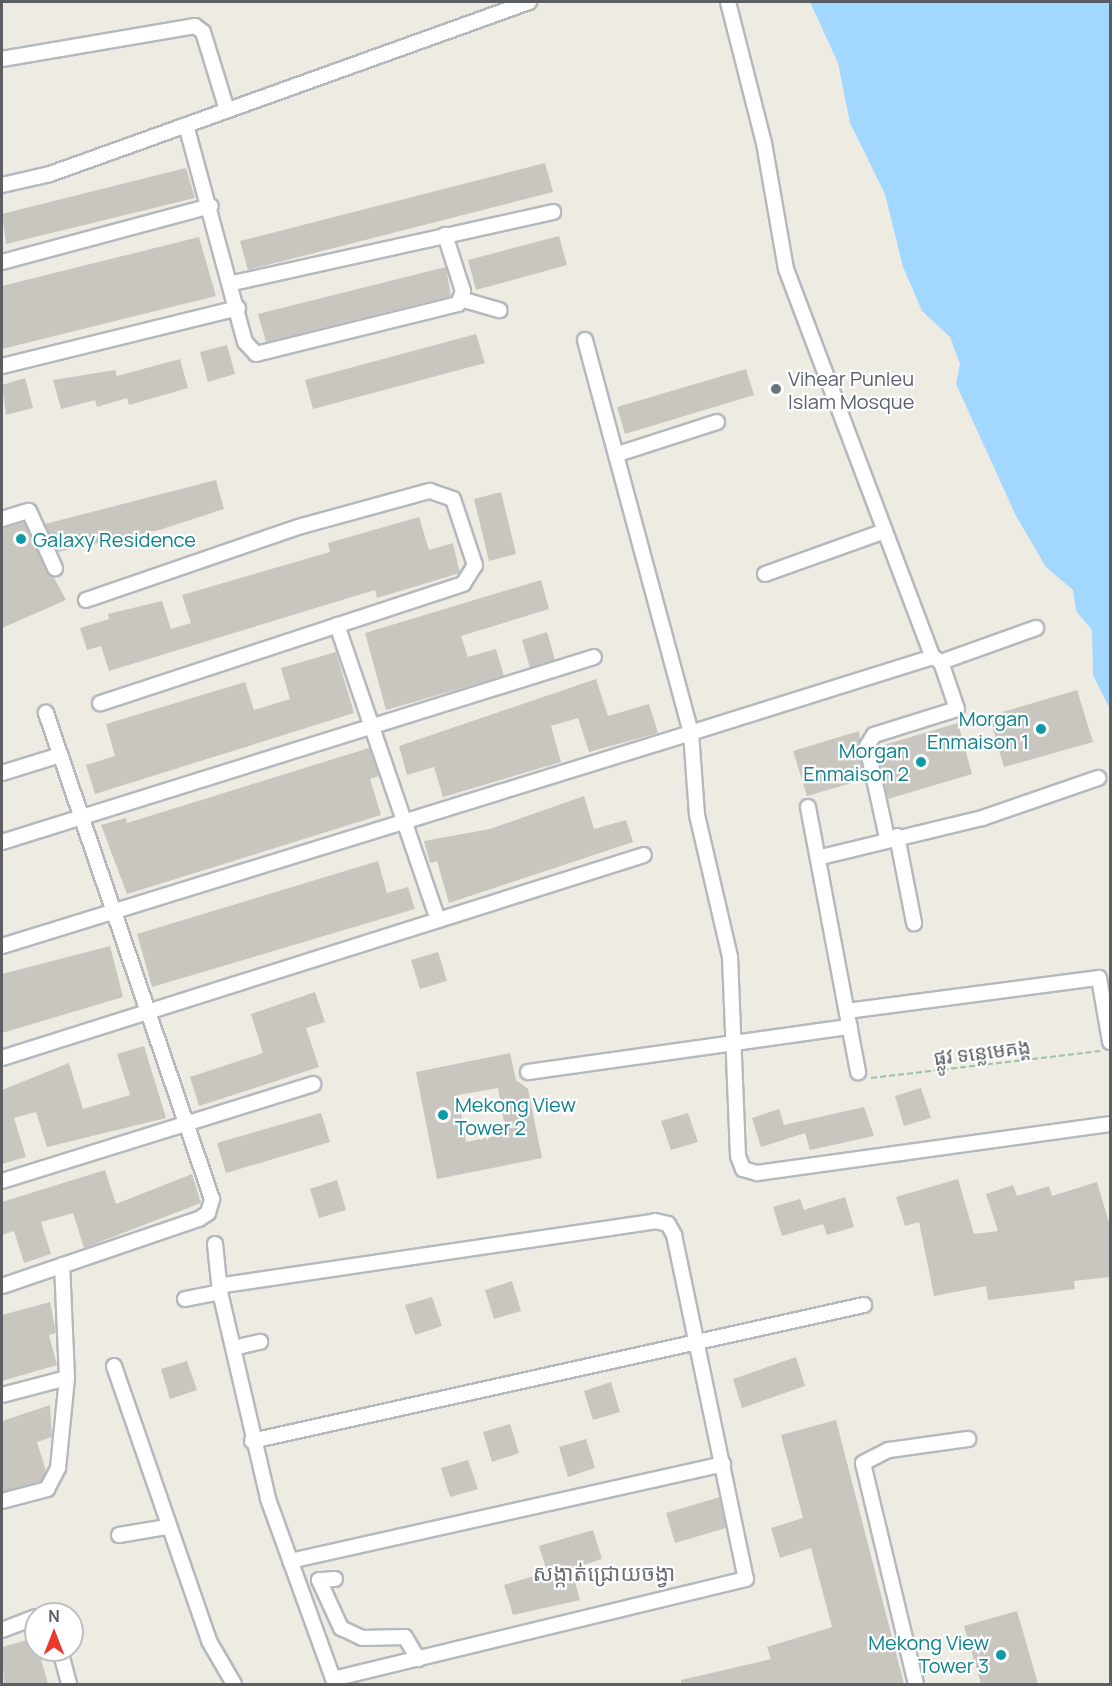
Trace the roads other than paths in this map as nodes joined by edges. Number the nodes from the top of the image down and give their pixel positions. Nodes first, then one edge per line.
1 (529, 2) edge
2 (728, 2) edge
3 (2, 59) edge
4 (227, 110) junction
5 (186, 125) junction
6 (2, 185) edge
7 (211, 206) junction
8 (553, 212) dead end
9 (445, 235) junction
10 (2, 262) edge
11 (232, 283) junction
12 (464, 300) junction
13 (238, 308) junction
14 (500, 310) dead end
15 (585, 340) dead end
16 (2, 366) edge
17 (717, 422) dead end
18 (618, 454) junction
19 (2, 519) edge
20 (882, 532) junction
21 (55, 568) dead end
22 (765, 574) dead end
23 (86, 600) dead end
24 (337, 626) junction
25 (1036, 628) dead end
26 (594, 657) dead end
27 (937, 659) junction
28 (100, 703) dead end
29 (46, 713) dead end
30 (371, 726) junction
31 (691, 733) junction
32 (60, 755) junction
33 (2, 773) edge
34 (1098, 778) dead end
35 (808, 807) dead end
36 (81, 817) junction
37 (404, 822) junction
38 (892, 837) junction
39 (2, 842) edge
40 (644, 855) dead end
41 (821, 856) junction
42 (112, 912) junction
43 (438, 921) junction
44 (914, 923) dead end
45 (2, 946) edge
46 (847, 1011) junction
47 (146, 1013) junction
48 (850, 1027) junction
49 (734, 1041) junction
50 (1109, 1047) edge
51 (2, 1058) edge
52 (528, 1072) dead end
53 (858, 1072) road end
54 (313, 1084) dead end
55 (189, 1124) junction
56 (1110, 1124) edge
57 (2, 1181) edge
58 (215, 1244) dead end
59 (62, 1265) junction
60 (2, 1286) edge
61 (222, 1288) junction
62 (185, 1299) dead end
63 (864, 1305) dead end
64 (261, 1342) dead end
65 (700, 1342) junction
66 (233, 1348) junction
67 (114, 1366) dead end
68 (67, 1378) junction
69 (2, 1395) edge
70 (968, 1439) dead end
71 (252, 1441) junction
72 (723, 1464) junction
73 (2, 1501) edge
74 (167, 1527) junction
75 (119, 1535) dead end
76 (290, 1561) junction
77 (335, 1579) dead end
78 (24, 1622) edge
79 (2, 1630) edge
80 (418, 1659) junction
81 (63, 1662) edge
82 (334, 1682) edge
83 (69, 1684) edge
84 (234, 1684) edge
85 (916, 1684) edge

1 - 4 street
2 - 20 street
3 - 4 street
4 - 5 street
5 - 6 street
5 - 7 street
7 - 10 street
7 - 11 street
8 - 9 street
9 - 11 street
9 - 12 street
11 - 13 street
12 - 13 street
12 - 14 street
13 - 16 street
15 - 18 street
17 - 18 street
18 - 31 street
19 - 21 street
20 - 22 street
20 - 27 street
23 - 24 street
24 - 28 street
24 - 30 street
25 - 27 street
26 - 30 street
27 - 31 street
27 - 38 street
29 - 32 street
30 - 36 street
30 - 37 street
31 - 37 street
31 - 49 street
32 - 33 street
32 - 36 street
34 - 38 street
35 - 41 street
36 - 39 street
36 - 42 street
37 - 42 street
37 - 43 street
38 - 41 street
38 - 44 street
40 - 43 street
41 - 46 street
42 - 45 street
42 - 47 street
43 - 47 street
46 - 48 street
46 - 50 street
47 - 51 street
47 - 55 street
48 - 49 street
48 - 53 street
49 - 52 street
49 - 56 street
54 - 55 street
55 - 57 street
55 - 59 street
58 - 61 street
59 - 60 street
59 - 68 street
61 - 62 street
61 - 65 street
61 - 66 street
63 - 65 street
64 - 66 street
65 - 71 street
65 - 72 street
66 - 71 street
67 - 74 street
68 - 69 street
68 - 73 street
70 - 85 street
71 - 76 street
72 - 76 street
72 - 80 street
74 - 75 street
74 - 84 street
76 - 82 street
77 - 80 street
78 - 79 street
80 - 82 street
81 - 83 street

